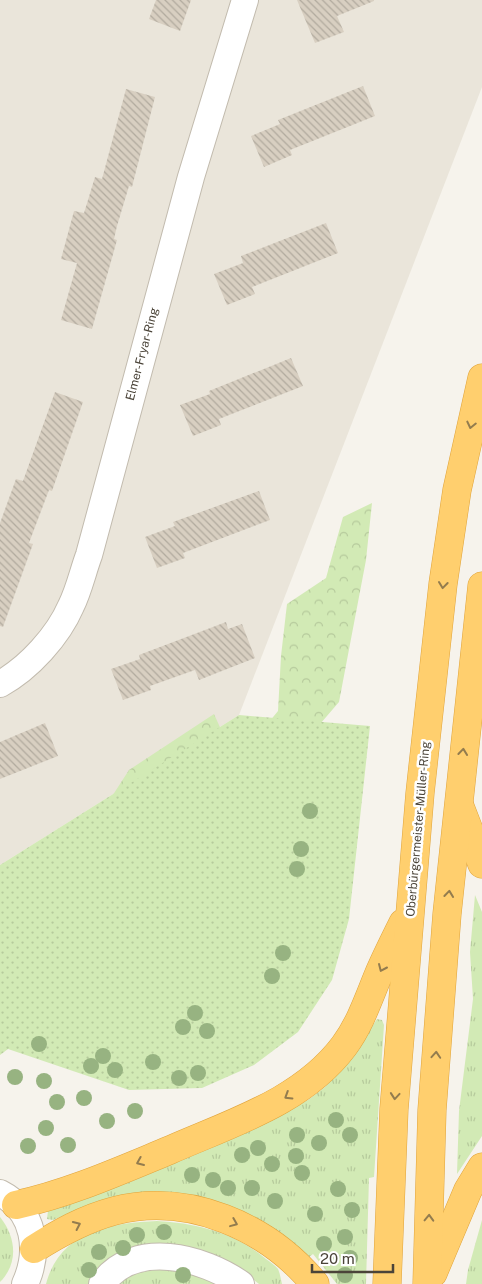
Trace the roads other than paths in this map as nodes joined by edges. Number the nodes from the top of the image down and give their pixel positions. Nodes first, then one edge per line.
1 (245, 0) edge
2 (482, 378) edge
3 (482, 586) edge
4 (0, 684) edge
5 (458, 801) junction
6 (482, 864) edge
7 (410, 908) junction
8 (482, 1167) edge
9 (8, 1199) edge
10 (34, 1249) junction
11 (25, 1284) edge
12 (102, 1284) edge
13 (241, 1284) edge
14 (315, 1284) edge
15 (387, 1284) edge
16 (428, 1284) edge

1 - 4 street, Elmer-Fryar-Ring
2 -> 7 highway, Oberbürgermeister-Müller-Ring
5 -> 3 highway
5 - 6 highway
16 -> 5 highway
7 -> 9 highway
7 -> 15 highway, Oberbürgermeister-Müller-Ring
8 - 16 highway
9 - 10 street
10 - 11 street
10 -> 14 highway
12 - 13 street

